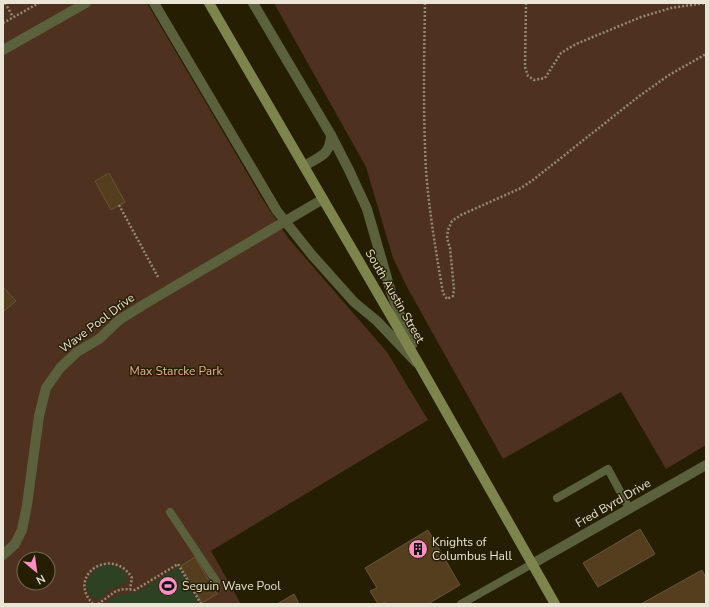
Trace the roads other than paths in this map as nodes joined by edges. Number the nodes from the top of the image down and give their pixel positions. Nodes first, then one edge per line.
1 (86, 3) edge
2 (154, 3) edge
3 (209, 3) edge
4 (252, 3) edge
5 (3, 50) edge
6 (331, 135) junction
7 (304, 166) junction
8 (323, 199) junction
9 (285, 222) junction
10 (420, 366) junction
11 (706, 465) edge
12 (557, 498) dead end
13 (629, 508) junction
14 (170, 512) dead end
15 (3, 555) edge
16 (532, 564) junction
17 (216, 581) dead end
18 (461, 604) edge
19 (555, 604) edge

1 - 5 street
2 - 9 street
3 - 7 main road, South Austin Street
4 - 6 street
6 - 7 street
6 - 10 street
7 - 8 main road, South Austin Street
8 - 9 street, Wave Pool Drive
8 - 10 main road, South Austin Street
9 - 10 street
9 - 15 street, Wave Pool Drive
10 - 16 main road, South Austin Street
11 - 13 street, Fred Byrd Drive
12 - 13 lane
13 - 16 street, Fred Byrd Drive
14 - 17 lane
16 - 18 lane
16 - 19 main road, South Austin Street

